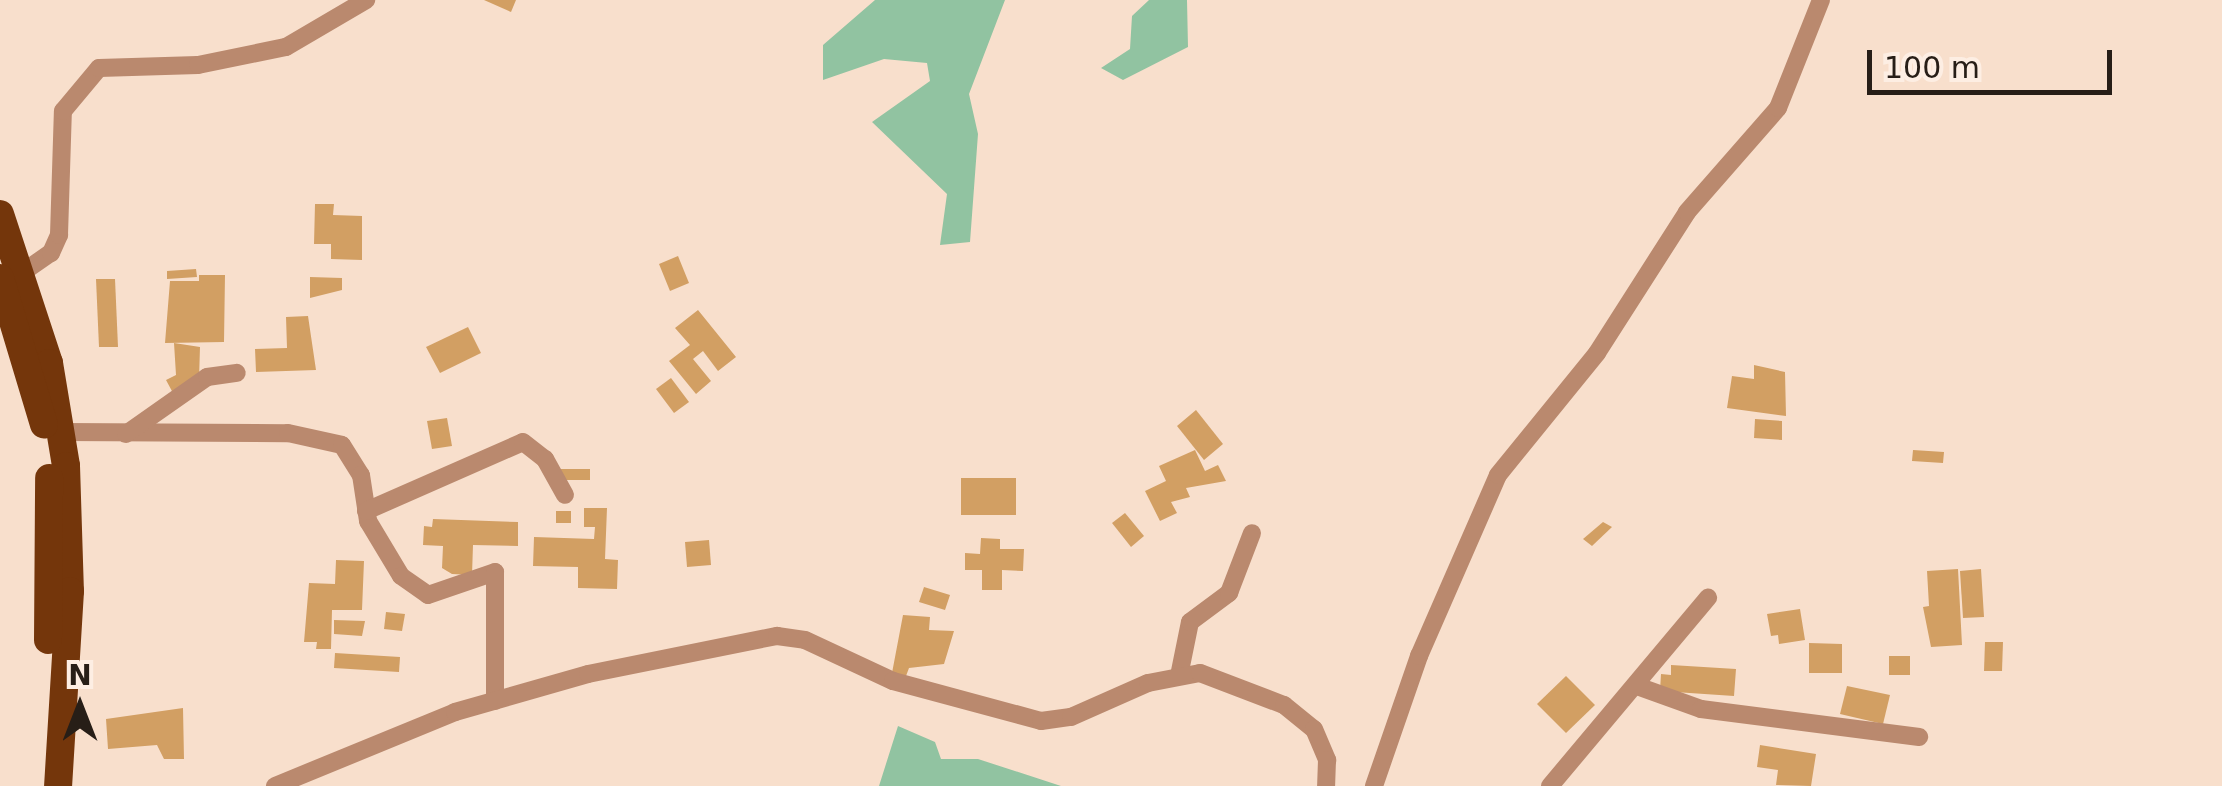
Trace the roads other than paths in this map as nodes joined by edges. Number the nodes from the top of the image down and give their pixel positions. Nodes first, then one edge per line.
1 (366, 0) edge
2 (1821, 0) edge
3 (0, 214) edge
4 (10, 277) edge
5 (237, 373) dead end
6 (62, 432) junction
7 (124, 435) junction
8 (565, 495) dead end
9 (366, 511) junction
10 (1252, 533) dead end
11 (1708, 598) dead end
12 (1179, 676) junction
13 (1637, 686) junction
14 (495, 701) junction
15 (1918, 737) dead end
16 (40, 786) edge
17 (58, 786) edge
18 (275, 786) edge
19 (1326, 786) edge
20 (1374, 786) edge
21 (1550, 786) edge

1 - 4 street
2 - 20 street
3 - 4 highway
4 - 6 highway
4 - 16 highway
5 - 7 street
6 - 7 street
6 - 17 highway
7 - 9 street
8 - 9 street
9 - 14 street
10 - 12 street
11 - 13 street
12 - 14 street
12 - 19 street
13 - 15 street
13 - 21 street
14 - 18 street

